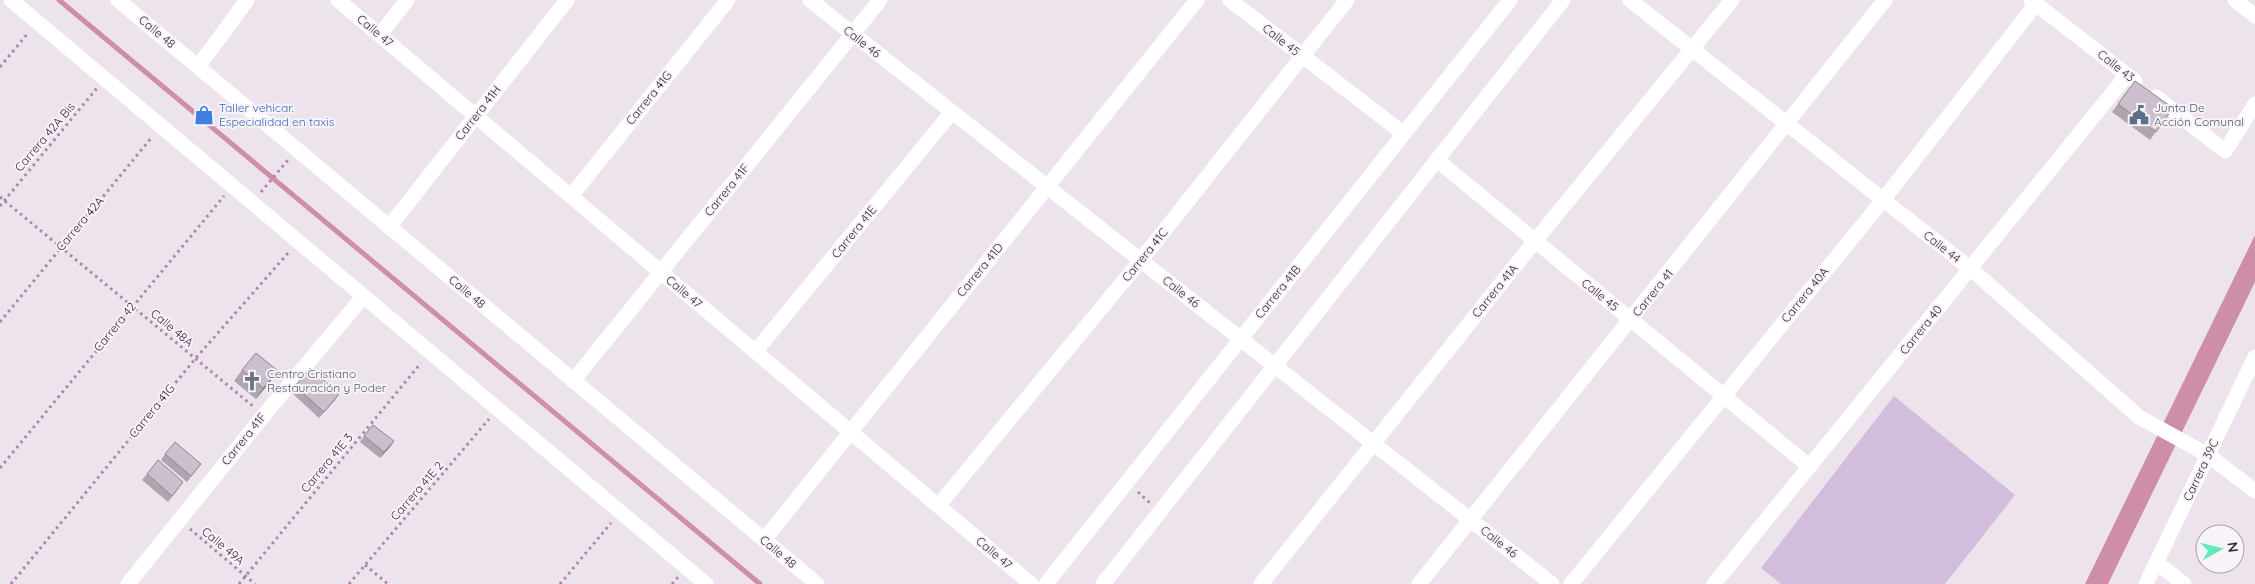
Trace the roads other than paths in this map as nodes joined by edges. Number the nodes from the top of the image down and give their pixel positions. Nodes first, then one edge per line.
1 (118, 0) edge
2 (247, 0) edge
3 (338, 0) edge
4 (407, 0) edge
5 (567, 0) edge
6 (728, 0) edge
7 (810, 0) edge
8 (880, 0) edge
9 (1196, 0) edge
10 (1230, 0) edge
11 (1347, 0) edge
12 (1510, 0) edge
13 (1563, 0) edge
14 (1630, 0) edge
15 (1732, 0) edge
16 (1885, 0) edge
17 (2235, 0) edge
18 (12, 1) edge
19 (2033, 2) edge
20 (2255, 16) edge
21 (853, 34) junction
22 (380, 35) junction
23 (1693, 50) junction
24 (1301, 56) junction
25 (198, 67) junction
26 (2127, 75) junction
27 (2255, 104) edge
28 (952, 112) junction
29 (476, 116) junction
30 (1788, 125) junction
31 (1404, 134) junction
32 (1436, 160) junction
33 (1048, 187) junction
34 (571, 196) junction
35 (1883, 200) junction
36 (389, 226) junction
37 (1535, 241) junction
38 (1141, 260) junction
39 (1971, 269) junction
40 (661, 272) junction
41 (363, 297) junction
42 (1631, 320) junction
43 (1240, 339) junction
44 (755, 352) junction
45 (2255, 357) edge
46 (1275, 366) junction
47 (573, 381) junction
48 (1724, 396) junction
49 (850, 431) junction
50 (1372, 442) junction
51 (2203, 452) junction
52 (1810, 467) junction
53 (2255, 491) edge
54 (938, 506) junction
55 (1470, 520) junction
56 (764, 540) junction
57 (2157, 563) junction
58 (128, 584) edge
59 (706, 584) edge
60 (817, 584) edge
61 (1030, 584) edge
62 (1046, 584) edge
63 (1103, 584) edge
64 (1261, 584) edge
65 (1418, 584) edge
66 (1552, 584) edge
67 (1571, 584) edge
68 (1714, 584) edge
69 (2146, 584) edge
70 (2184, 584) edge

1 - 25 street, Calle 48
2 - 25 street
3 - 22 street, Calle 47
4 - 22 street
5 - 29 street, Carrera 41H
6 - 34 street, Carrera 41G
7 - 21 street, Calle 46
8 - 21 street, Carrera 41F
9 - 33 street, Carrera 41D
10 - 24 street, Calle 45
11 - 24 street, Carrera 41C
12 - 31 street, Carrera 41B
13 - 32 street
14 - 23 street, Calle 44
15 - 23 street, Carrera 41A
16 - 30 street, Carrera 41
17 - 20 street
18 - 41 street
19 - 26 street, Calle 43
19 - 35 street, Carrera 40A
21 - 28 street, Calle 46
21 - 40 street, Carrera 41F
22 - 29 street, Calle 47
23 - 30 street, Calle 44
23 - 37 street, Carrera 41A
24 - 31 street, Calle 45
24 - 38 street, Carrera 41C
25 - 36 street, Calle 48
26 - 27 street, Calle 43
26 - 39 street, Carrera 40
28 - 33 street, Calle 46
28 - 44 street, Carrera 41E
29 - 34 street, Calle 47
29 - 36 street, Carrera 41H
30 - 35 street, Calle 44
30 - 42 street, Carrera 41
31 - 43 street, Carrera 41B
32 - 37 street, Calle 45
32 - 46 street
33 - 38 street, Calle 46
33 - 49 street, Carrera 41D
34 - 40 street, Calle 47
35 - 39 street, Calle 44
35 - 48 street, Carrera 40A
36 - 47 street, Calle 48
37 - 42 street, Calle 45
37 - 50 street, Carrera 41A
38 - 43 street, Calle 46
38 - 54 street, Carrera 41C
39 - 51 street, Calle 44
39 - 52 street, Carrera 40
40 - 44 street, Calle 47
40 - 47 street, Carrera 41F
41 - 58 street, Carrera 41F
41 - 59 street
42 - 48 street, Calle 45
42 - 55 street, Carrera 41
43 - 46 street, Calle 46
43 - 62 street, Carrera 41B
44 - 49 street, Calle 47
45 - 51 street, Carrera 39C
46 - 50 street, Calle 46
46 - 63 street
47 - 56 street, Calle 48
48 - 52 street, Calle 45
48 - 67 street, Carrera 40A
49 - 54 street, Calle 47
49 - 56 street, Carrera 41D
50 - 55 street, Calle 46
50 - 64 street, Carrera 41A
51 - 53 street, Calle 44
51 - 57 street, Carrera 39C
52 - 68 street, Carrera 40
54 - 61 street, Calle 47
55 - 65 street, Carrera 41
55 - 66 street, Calle 46
56 - 60 street, Calle 48
57 - 69 street, Carrera 39C
57 - 70 street

